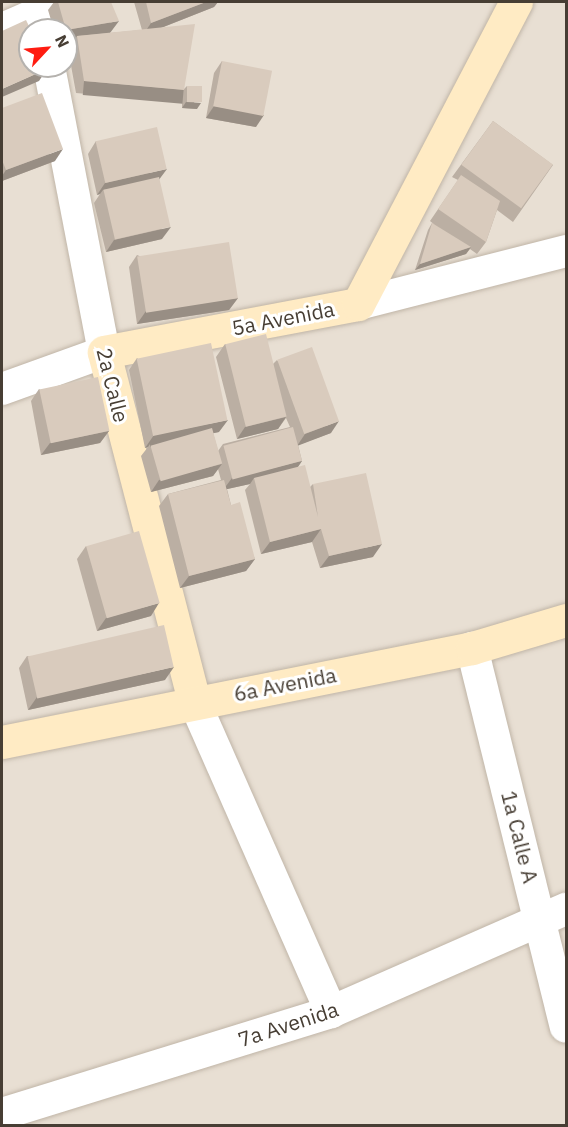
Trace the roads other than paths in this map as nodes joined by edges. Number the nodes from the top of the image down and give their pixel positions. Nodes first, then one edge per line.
1 (516, 2) edge
2 (45, 12) edge
3 (2, 29) edge
4 (51, 78) edge
5 (567, 251) edge
6 (358, 304) junction
7 (104, 352) junction
8 (2, 389) edge
9 (567, 620) edge
10 (472, 648) junction
11 (194, 701) junction
12 (2, 742) edge
13 (554, 914) edge
14 (331, 1011) junction
15 (567, 1027) edge
16 (2, 1114) edge

1 - 6 street
2 - 3 street
4 - 7 street, 2a Calle
5 - 6 street, 5a Avenida
6 - 7 street, 5a Avenida
7 - 8 street, 5a Avenida
7 - 11 street, 2a Calle
9 - 10 street, 6a Avenida
10 - 11 street, 6a Avenida
10 - 13 street, 1a Calle A
11 - 12 street, 6a Avenida
11 - 14 street
13 - 14 street, 7a Avenida
13 - 15 street, 1a Calle A
14 - 16 street, 7a Avenida

